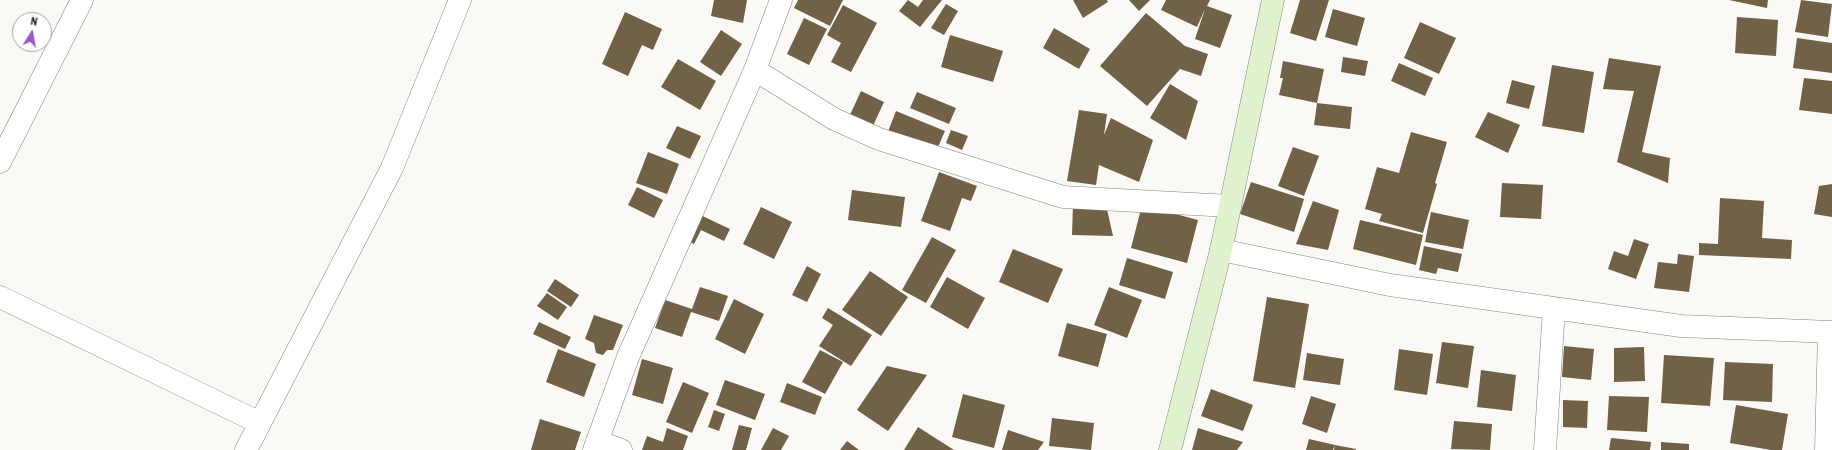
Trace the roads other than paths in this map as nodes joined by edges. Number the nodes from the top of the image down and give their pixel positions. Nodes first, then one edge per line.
1 (82, 0) edge
2 (460, 0) edge
3 (781, 0) edge
4 (1273, 0) edge
5 (755, 70) junction
6 (0, 162) edge
7 (1230, 206) junction
8 (1221, 250) junction
9 (0, 297) edge
10 (1554, 308) junction
11 (1831, 332) edge
12 (260, 424) junction
13 (596, 445) edge
14 (246, 450) edge
15 (621, 450) edge
16 (1170, 450) edge
17 (1545, 450) edge
18 (1826, 450) edge

1 - 6 street
2 - 12 street
3 - 5 street
4 - 7 street
5 - 7 street
5 - 13 street
7 - 8 street
8 - 10 street
8 - 16 street
9 - 12 street
10 - 11 street
10 - 17 street
11 - 18 street
12 - 14 street
13 - 15 street

